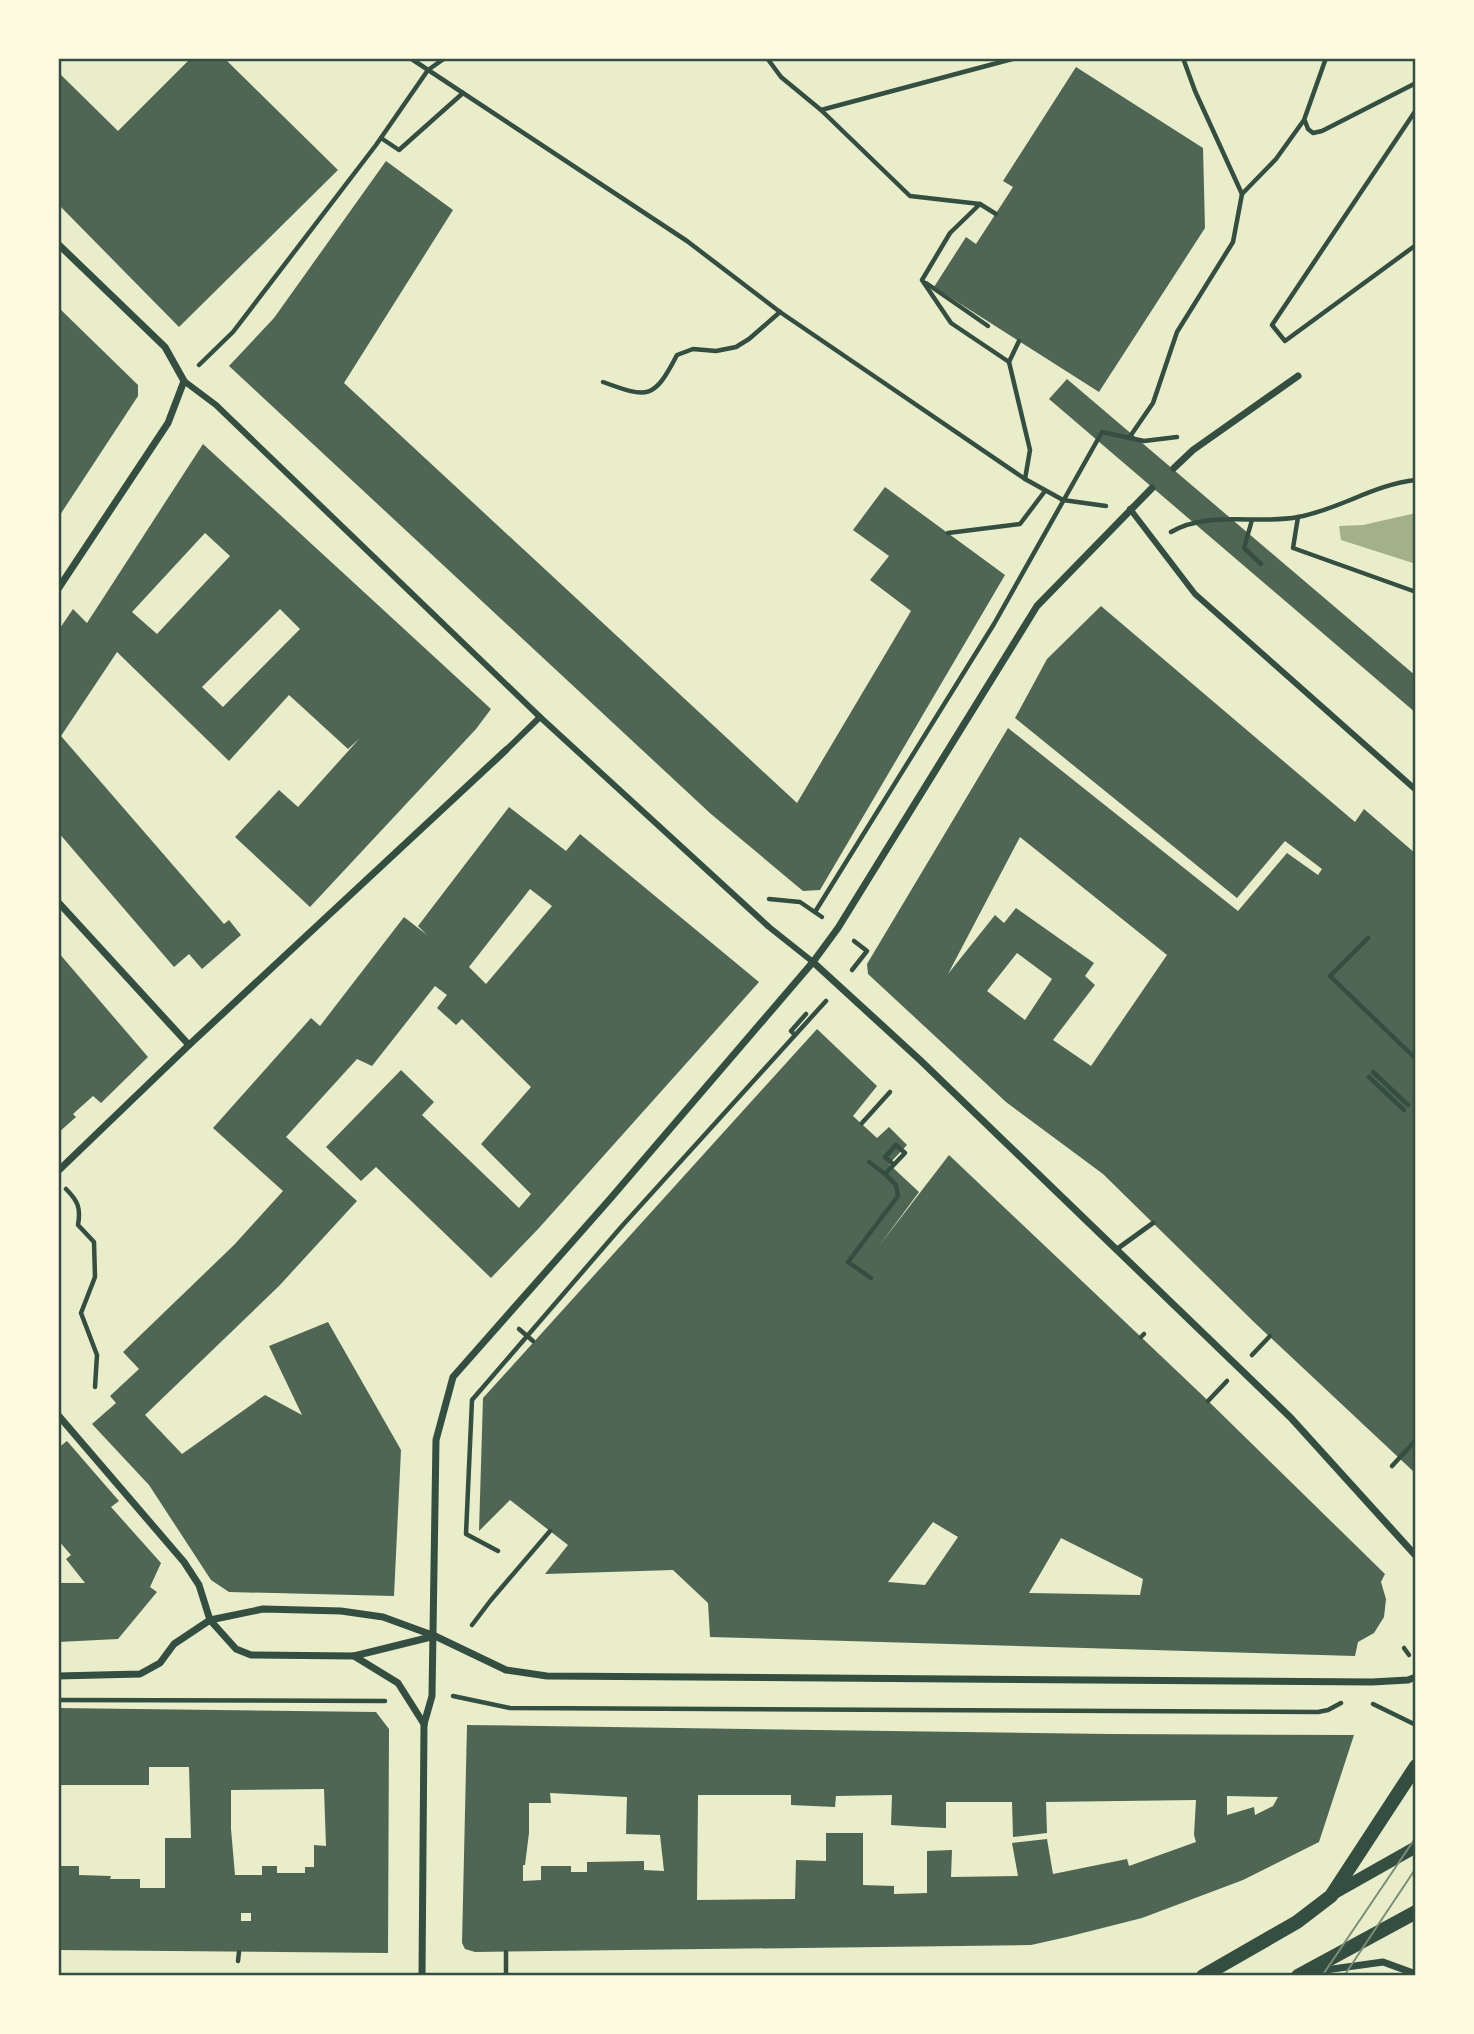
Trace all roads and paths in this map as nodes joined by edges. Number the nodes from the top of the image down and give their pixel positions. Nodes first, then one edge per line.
1 (410, 58) edge
2 (446, 58) edge
3 (767, 58) edge
4 (1016, 58) edge
5 (1184, 58) edge
6 (1326, 58) edge
7 (428, 70) junction
8 (1416, 83) edge
9 (463, 93) junction
10 (821, 110) junction
11 (1416, 110) edge
12 (1304, 120) junction
13 (382, 138) junction
14 (1242, 194) junction
15 (980, 204) junction
16 (996, 214) dead end
17 (58, 244) edge
18 (1416, 245) edge
19 (922, 280) junction
20 (780, 312) junction
21 (988, 326) dead end
22 (1019, 341) dead end
23 (1009, 362) junction
24 (1298, 376) dead end
25 (184, 381) junction
26 (603, 382) dead end
27 (1186, 436) dead end
28 (1129, 438) junction
29 (1174, 468) dead end
30 (1025, 479) junction
31 (1416, 480) edge
32 (1152, 488) dead end
33 (1045, 491) junction
34 (1063, 500) junction
35 (1130, 509) junction
36 (1298, 517) junction
37 (1252, 520) junction
38 (948, 533) dead end
39 (1155, 542) junction
40 (1261, 564) dead end
41 (58, 589) edge
42 (1416, 592) edge
43 (540, 717) junction
44 (506, 750) joint
45 (1416, 790) edge
46 (58, 902) edge
47 (815, 912) dead end
48 (1368, 938) dead end
49 (813, 962) junction
50 (808, 1016) dead end
51 (189, 1045) junction
52 (1416, 1059) edge
53 (1373, 1072) dead end
54 (1369, 1077) dead end
55 (890, 1092) dead end
56 (1408, 1105) dead end
57 (1404, 1110) dead end
58 (862, 1123) dead end
59 (869, 1163) dead end
60 (893, 1164) dead end
61 (58, 1171) edge
62 (885, 1174) junction
63 (64, 1187) dead end
64 (1153, 1223) dead end
65 (1116, 1249) junction
66 (871, 1278) dead end
67 (95, 1387) dead end
68 (58, 1415) edge
69 (1416, 1440) edge
70 (1392, 1466) dead end
71 (550, 1531) dead end
72 (498, 1550) dead end
73 (1416, 1556) edge
74 (210, 1620) junction
75 (472, 1625) dead end
76 (435, 1636) junction
77 (1404, 1648) dead end
78 (1409, 1655) dead end
79 (354, 1656) junction
80 (58, 1676) edge
81 (1416, 1677) edge
82 (467, 1699) dead end
83 (58, 1700) edge
84 (354, 1701) dead end
85 (1350, 1701) dead end
86 (1367, 1701) dead end
87 (424, 1724) junction
88 (1416, 1726) edge
89 (1416, 1766) edge
90 (1416, 1847) edge
91 (1331, 1896) junction
92 (1416, 1912) edge
93 (239, 1952) dead end
94 (506, 1952) dead end
95 (238, 1961) dead end
96 (1416, 1974) edge
97 (1301, 1975) edge
98 (422, 1976) edge
99 (506, 1976) edge
100 (1203, 1976) edge

1 - 7 path
2 - 7 path
3 - 10 path
4 - 10 path
5 - 14 path
6 - 12 path
7 - 9 path
7 - 13 path
8 - 12 path
9 - 13 path
9 - 20 path
10 - 15 path
11 - 18 path
12 - 14 path
13 - 25 path
14 - 28 path
15 - 16 path
15 - 19 path
17 - 25 street
19 - 21 path
19 - 23 path
20 - 26 path
20 - 30 path
22 - 23 path
23 - 30 path
24 - 29 street
25 - 41 street
25 - 43 street
27 - 28 path
28 - 34 path
30 - 33 path
31 - 36 path
32 - 35 street
33 - 34 path
33 - 38 path
34 - 35 path
34 - 47 path
35 - 39 street
35 - 49 street
36 - 37 path
36 - 42 path
37 - 39 path
37 - 40 path
39 - 45 street
43 - 44 street
43 - 49 street
44 - 51 street
46 - 51 street
48 - 52 path
49 - 65 street
49 - 76 street
50 - 72 path
51 - 61 street
53 - 56 path
54 - 57 path
55 - 58 path
59 - 62 path
60 - 62 path
62 - 66 path
63 - 67 path
64 - 65 lane
65 - 73 street
68 - 74 street
69 - 70 path
71 - 75 path
74 - 76 street
74 - 79 street
74 - 80 street
76 - 79 street
76 - 81 street
76 - 87 street
77 - 78 path
79 - 87 street
82 - 85 path
83 - 84 path
86 - 88 path
87 - 98 street
89 - 91 main road
90 - 91 street
91 - 100 main road
92 - 97 main road
93 - 95 path
94 - 99 path
96 - 97 street

